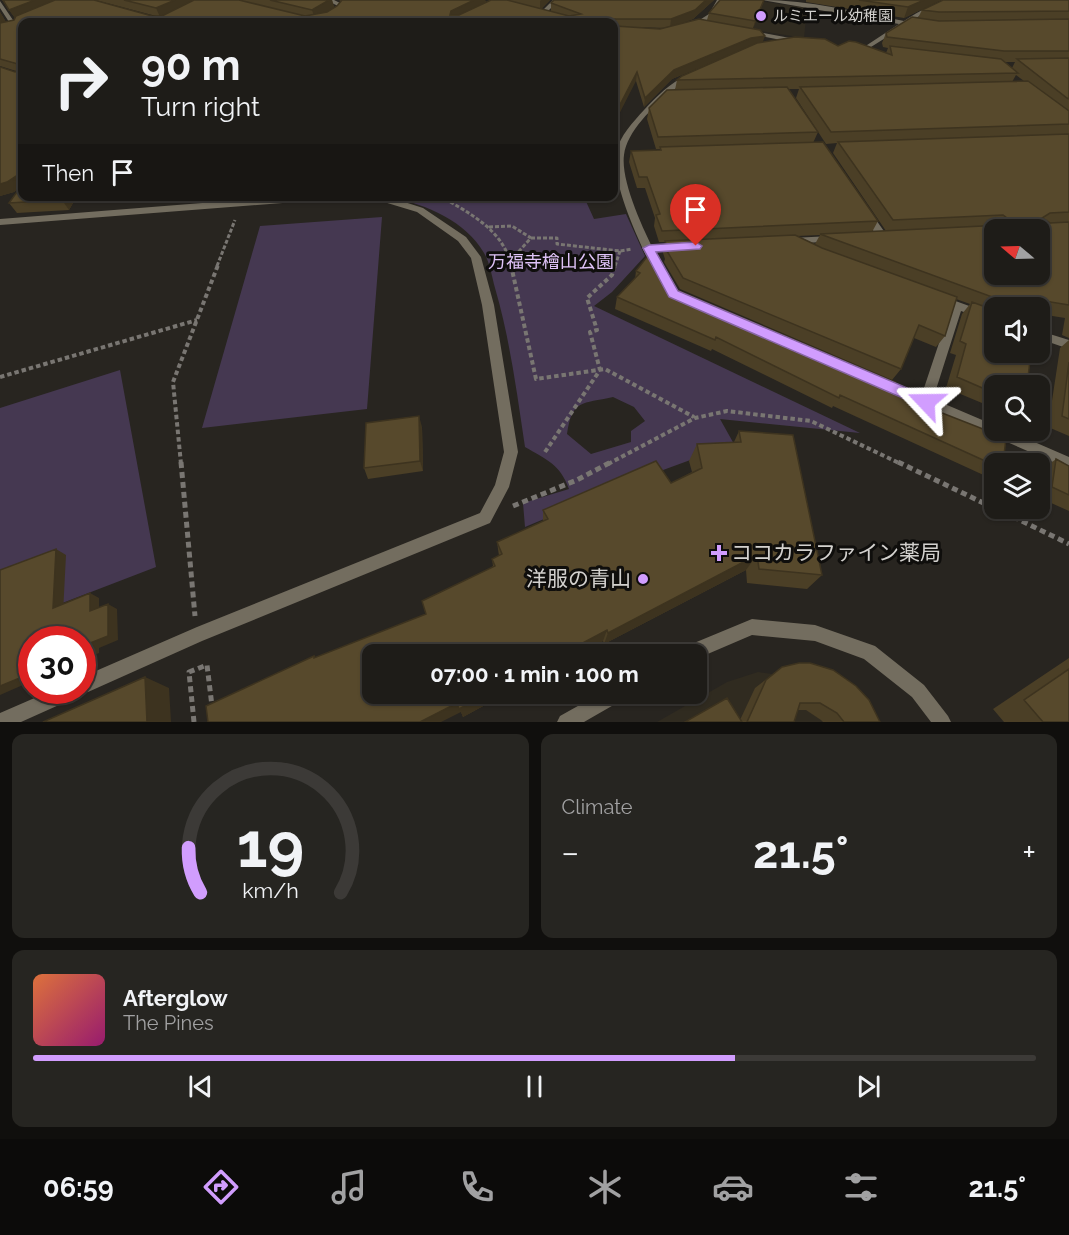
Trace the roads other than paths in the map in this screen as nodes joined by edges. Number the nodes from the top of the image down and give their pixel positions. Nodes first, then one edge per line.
1 (329, 0) edge
2 (556, 0) edge
3 (720, 0) edge
4 (765, 0) edge
5 (953, 0) edge
6 (0, 3) edge
7 (531, 11) edge
8 (542, 14) junction
9 (553, 17) edge
10 (324, 18) edge
11 (901, 23) junction
12 (18, 24) edge
13 (699, 24) junction
14 (710, 26) edge
15 (923, 26) edge
16 (733, 29) edge
17 (684, 30) edge
18 (760, 47) edge
19 (852, 49) edge
20 (863, 50) junction
21 (874, 51) edge
22 (697, 73) edge
23 (619, 141) edge
24 (620, 155) junction
25 (632, 155) edge
26 (270, 201) edge
27 (391, 201) edge
28 (863, 207) edge
29 (0, 222) edge
30 (871, 237) edge
31 (837, 238) edge
32 (791, 241) junction
33 (779, 242) edge
34 (648, 247) junction
35 (661, 248) dead end
36 (811, 251) edge
37 (664, 277) edge
38 (926, 294) edge
39 (957, 305) junction
40 (984, 315) edge
41 (1050, 338) edge
42 (1069, 345) edge
43 (871, 378) edge
44 (926, 402) junction
45 (1069, 463) edge
46 (707, 646) edge
47 (96, 680) edge
48 (42, 704) edge
49 (598, 704) edge
50 (1, 722) edge
51 (566, 722) edge
52 (942, 722) edge

1 - 10 street
2 - 8 street
3 - 13 street
4 - 11 street
5 - 11 street
6 - 12 street
7 - 8 street
8 - 9 street
11 - 15 street
11 - 20 street
13 - 14 street
13 - 17 street
16 - 18 street
19 - 20 street
20 - 21 street
22 - 23 street
23 - 24 street
24 - 25 street
24 - 34 street
26 - 29 street
27 - 47 street
28 - 30 street
31 - 32 street
32 - 33 street
32 - 36 street
34 - 35 street
34 - 37 street
38 - 39 street
39 - 40 street
39 - 44 street
41 - 42 street
43 - 44 street
44 - 45 street
46 - 52 street
48 - 50 street
49 - 51 street

